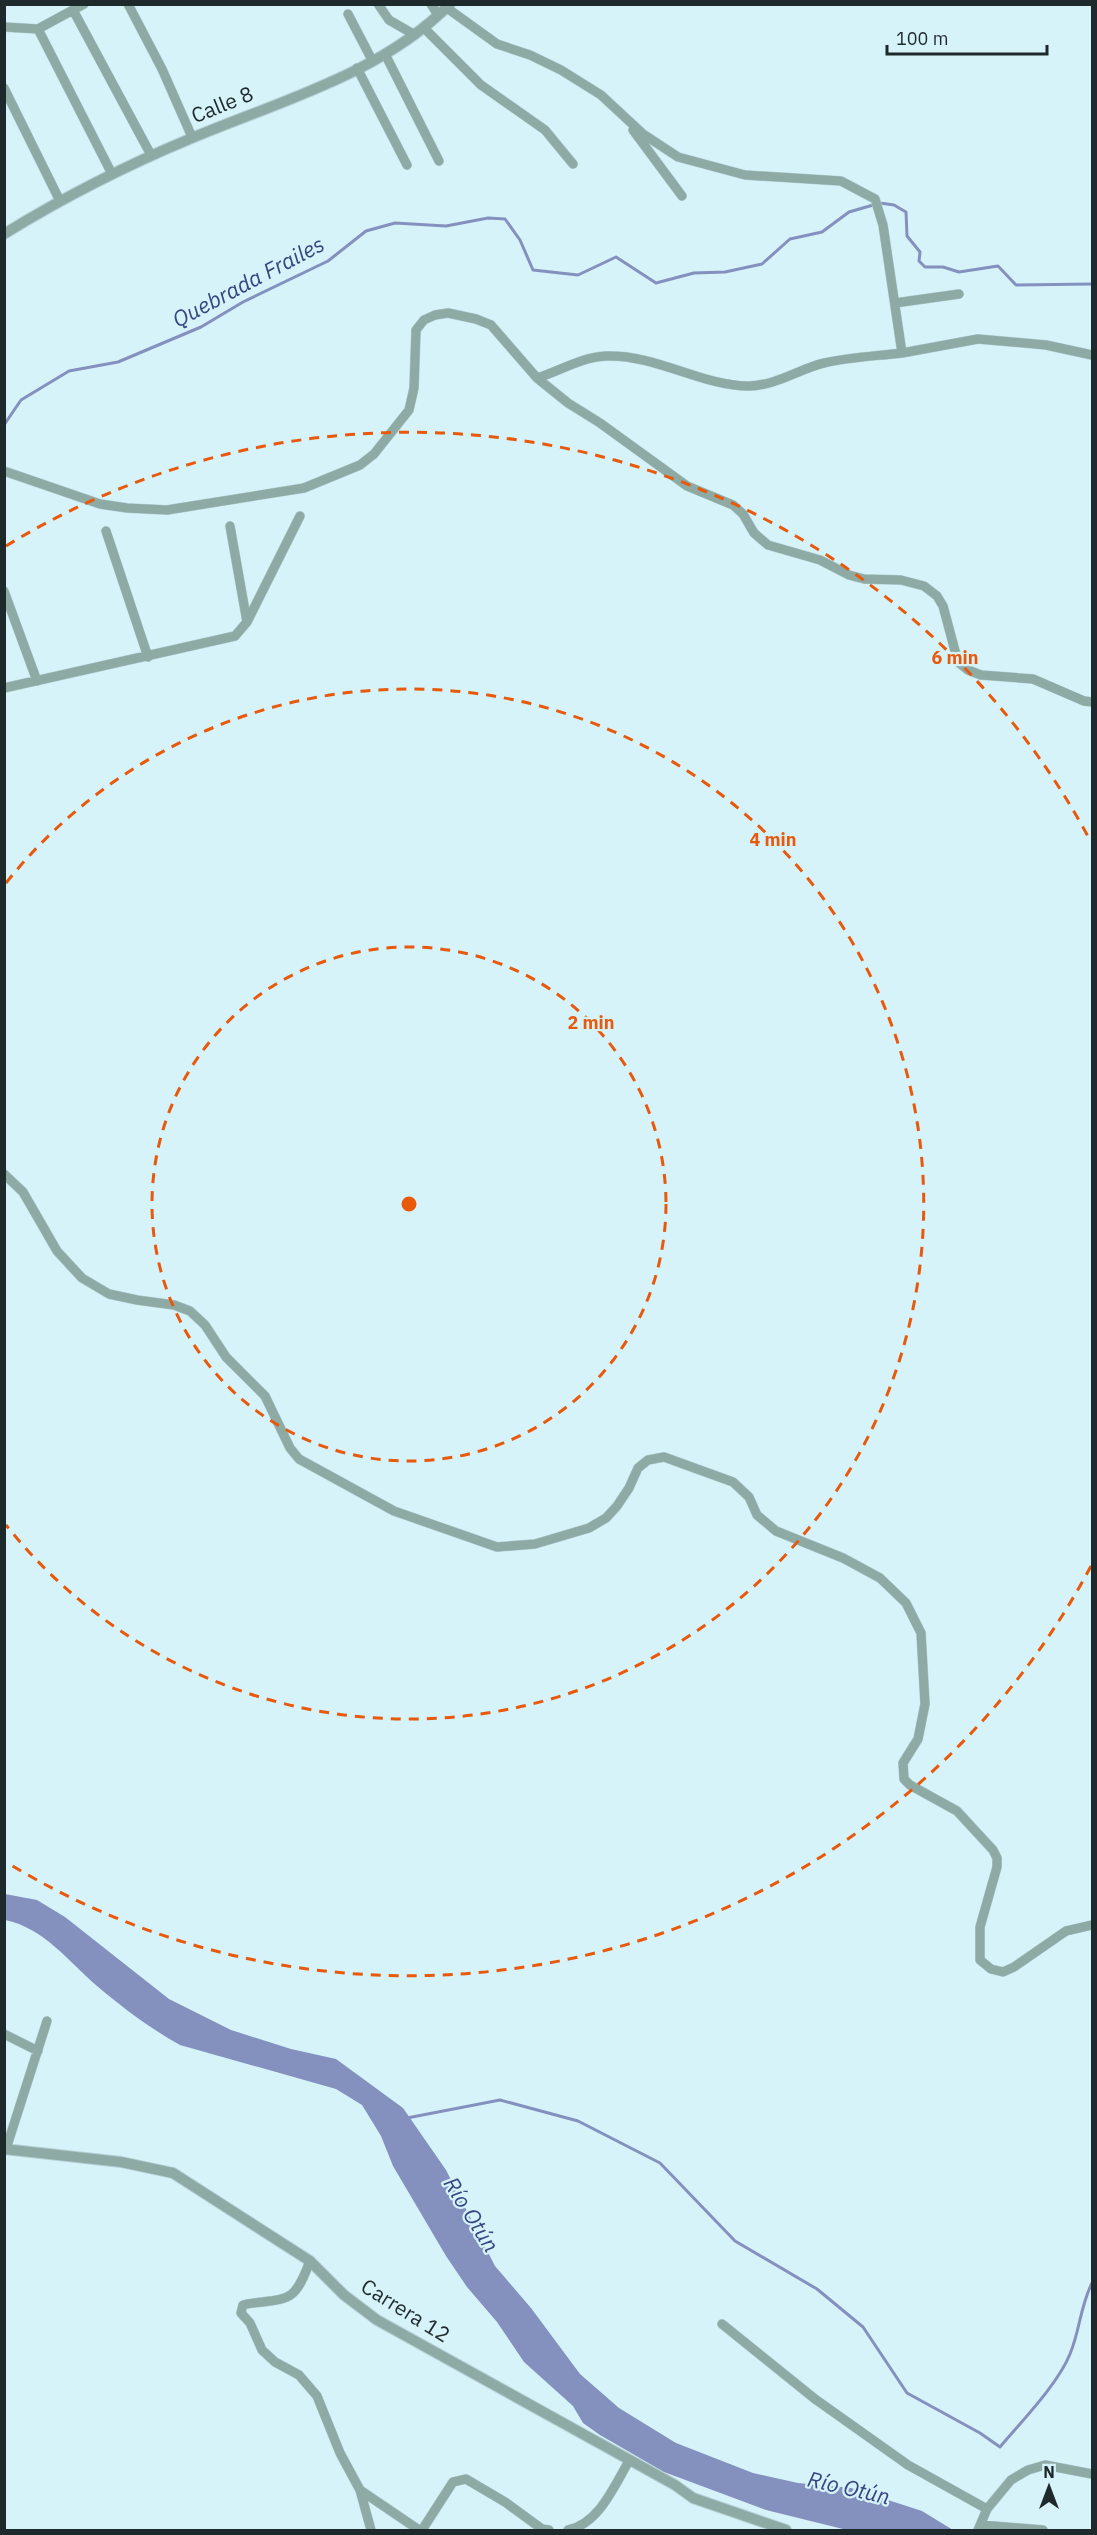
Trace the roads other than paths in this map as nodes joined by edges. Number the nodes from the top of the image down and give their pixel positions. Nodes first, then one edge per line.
1 (84, 4) edge
2 (128, 4) edge
3 (378, 4) edge
4 (431, 4) edge
5 (445, 9) edge
6 (73, 10) junction
7 (348, 14) dead end
8 (4, 27) edge
9 (38, 29) junction
10 (419, 31) junction
11 (385, 54) junction
12 (372, 60) junction
13 (357, 68) junction
14 (4, 88) edge
15 (621, 113) junction
16 (192, 137) junction
17 (151, 155) junction
18 (439, 160) dead end
19 (573, 164) dead end
20 (407, 165) dead end
21 (112, 174) junction
22 (682, 196) dead end
23 (60, 201) junction
24 (4, 234) edge
25 (959, 294) dead end
26 (895, 303) junction
27 (902, 353) junction
28 (1092, 355) edge
29 (537, 378) junction
30 (6, 472) edge
31 (300, 516) dead end
32 (230, 526) dead end
33 (106, 531) dead end
34 (4, 591) edge
35 (247, 622) junction
36 (148, 657) junction
37 (37, 681) junction
38 (4, 688) edge
39 (1092, 702) edge
40 (4, 1174) edge
41 (1092, 1925) edge
42 (47, 2021) dead end
43 (4, 2034) edge
44 (38, 2050) junction
45 (5, 2149) edge
46 (310, 2261) junction
47 (722, 2324) dead end
48 (630, 2461) junction
49 (1092, 2474) edge
50 (360, 2490) junction
51 (987, 2509) junction
52 (980, 2528) edge
53 (371, 2530) edge
54 (420, 2530) edge
55 (549, 2530) edge
56 (568, 2530) edge
57 (786, 2530) edge
58 (1043, 2530) edge

1 - 6 street
2 - 16 street
3 - 10 street
4 - 5 street
5 - 10 street, Calle 8
5 - 15 street
6 - 9 street
6 - 17 street
7 - 12 street
8 - 9 street
9 - 21 street
10 - 11 street, Calle 8
10 - 19 street
11 - 12 street, Calle 8
11 - 18 street
12 - 13 street, Calle 8
13 - 16 street, Calle 8
13 - 20 street
14 - 23 street
15 - 22 street
15 - 26 street
16 - 17 street, Calle 8
17 - 21 street, Calle 8
21 - 23 street, Calle 8
23 - 24 street, Calle 8
25 - 26 street
26 - 27 street
27 - 28 street
27 - 29 street
29 - 30 street
29 - 39 street
31 - 35 street
32 - 35 street
33 - 36 street
34 - 37 street
35 - 36 street
36 - 37 street
37 - 38 street
40 - 41 street
42 - 44 street
43 - 44 street
44 - 45 street
45 - 46 street, Carrera 12
46 - 48 street, Carrera 12
46 - 50 street
47 - 51 street
48 - 56 street
48 - 57 street, Carrera 12
49 - 51 street
50 - 53 street
50 - 54 street
51 - 52 street
52 - 58 street
54 - 55 street

